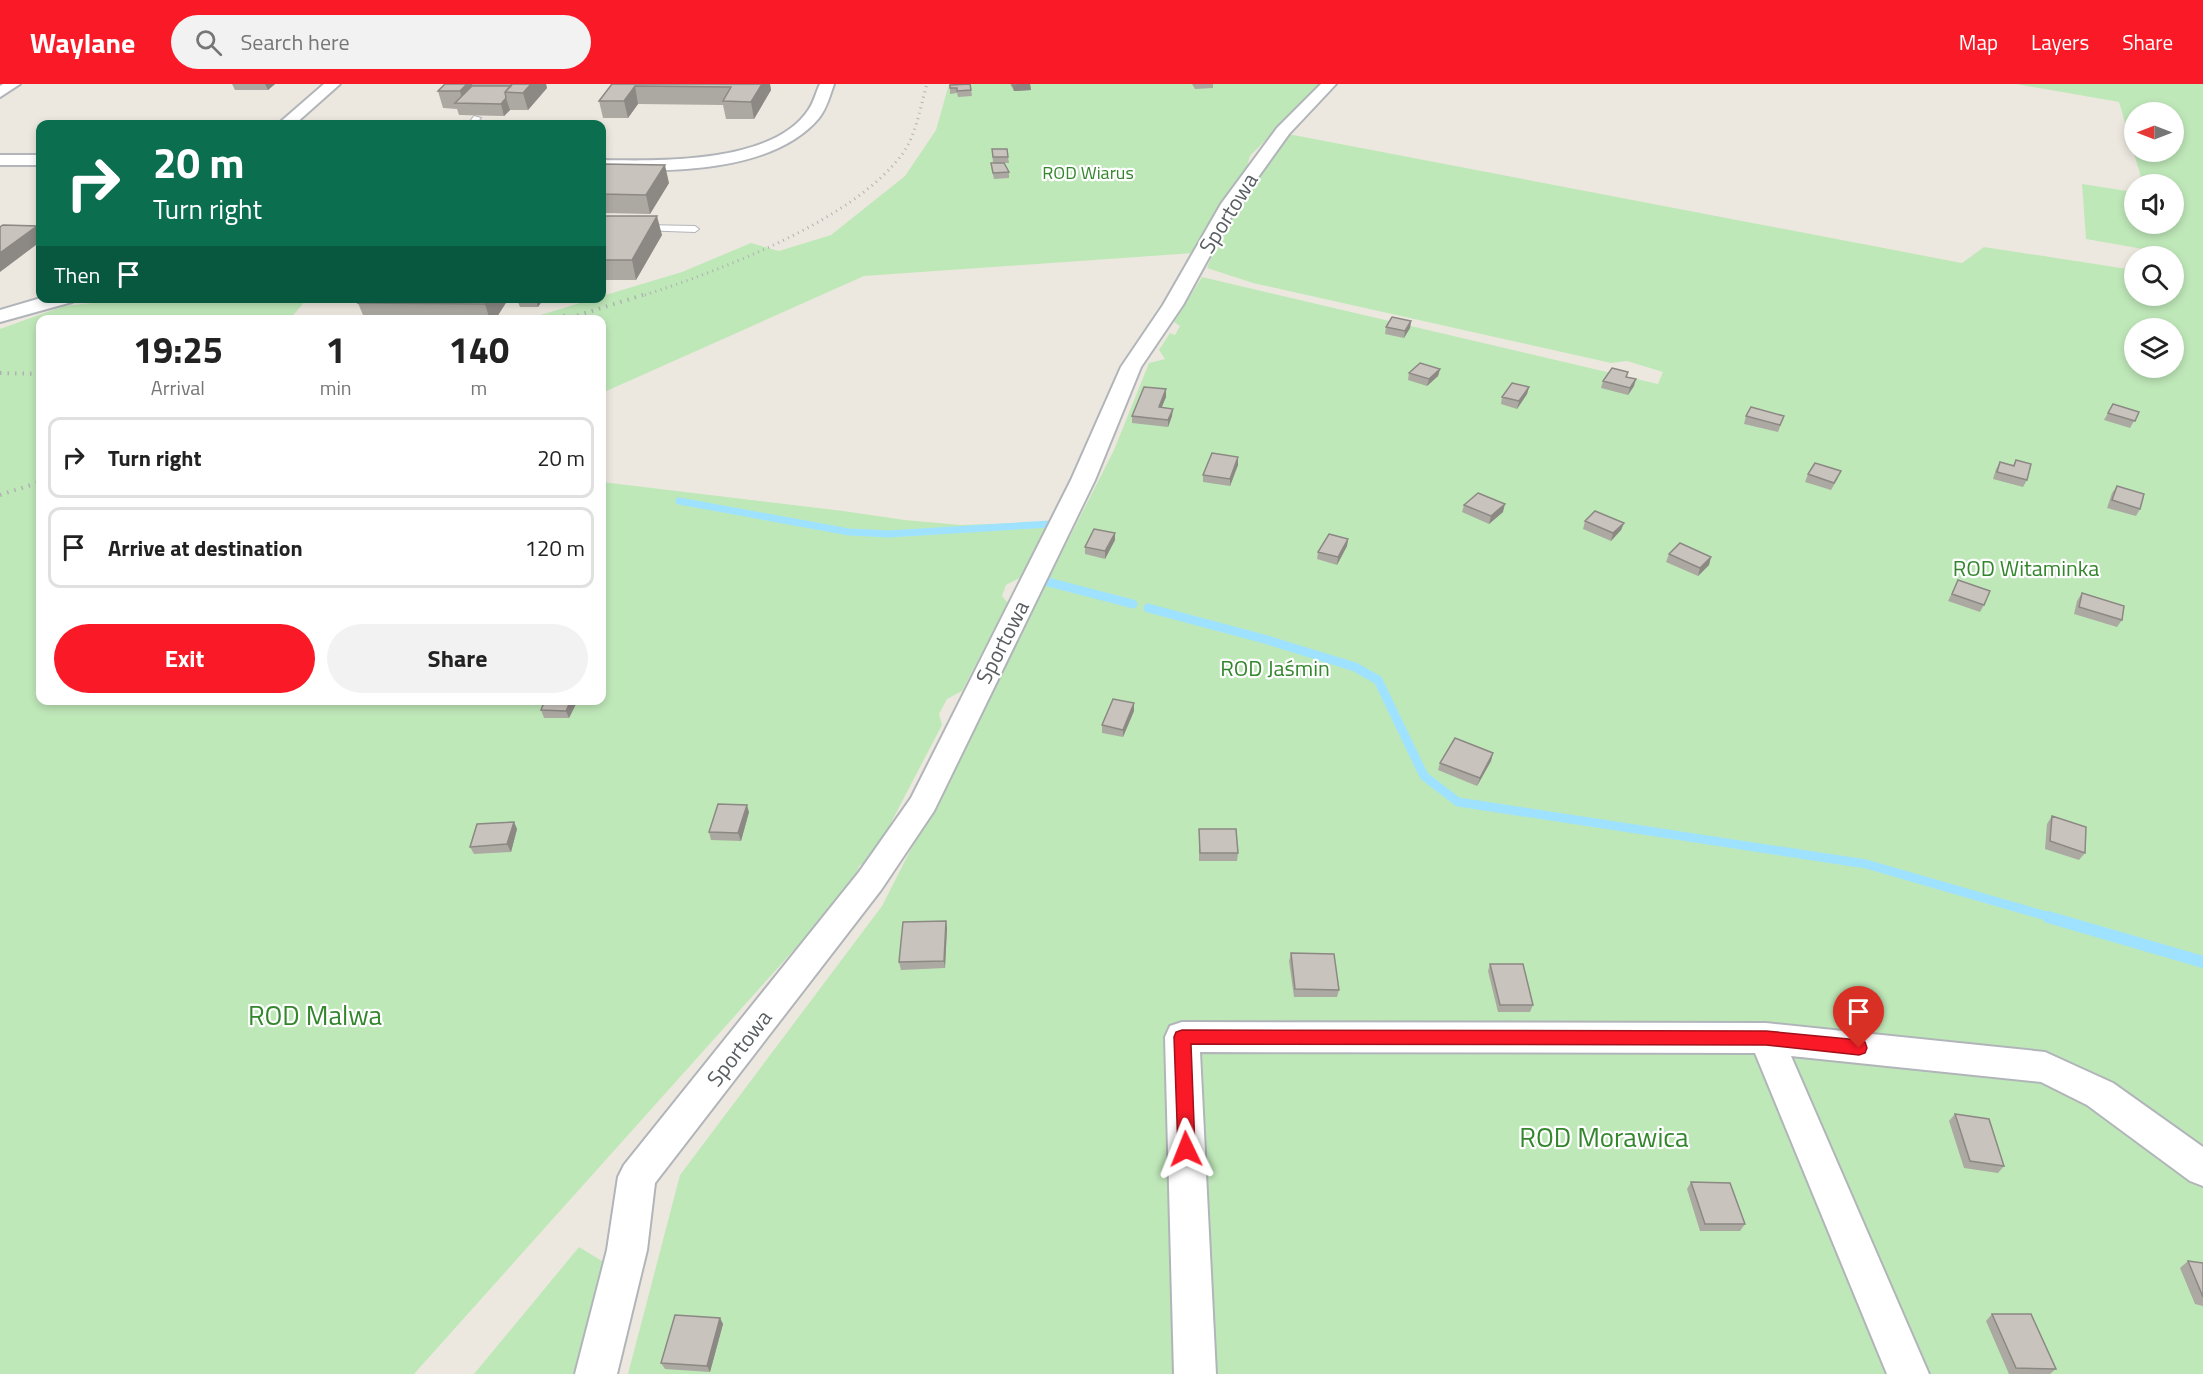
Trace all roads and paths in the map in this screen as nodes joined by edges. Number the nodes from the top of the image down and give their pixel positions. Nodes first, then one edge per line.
1 (13, 84) edge
2 (333, 84) edge
3 (827, 84) edge
4 (1329, 84) edge
5 (0, 92) edge
6 (291, 120) edge
7 (0, 160) edge
8 (36, 160) edge
9 (606, 165) edge
10 (637, 228) edge
11 (695, 229) dead end
12 (47, 303) edge
13 (0, 316) edge
14 (1766, 1038) junction
15 (2203, 1169) edge
16 (596, 1374) edge
17 (1195, 1374) edge
18 (1908, 1374) edge

1 - 5 street
2 - 6 street
3 - 9 street
4 - 16 street, Sportowa
7 - 8 street
10 - 11 lane
12 - 13 street
14 - 15 street
14 - 17 street
14 - 18 street

